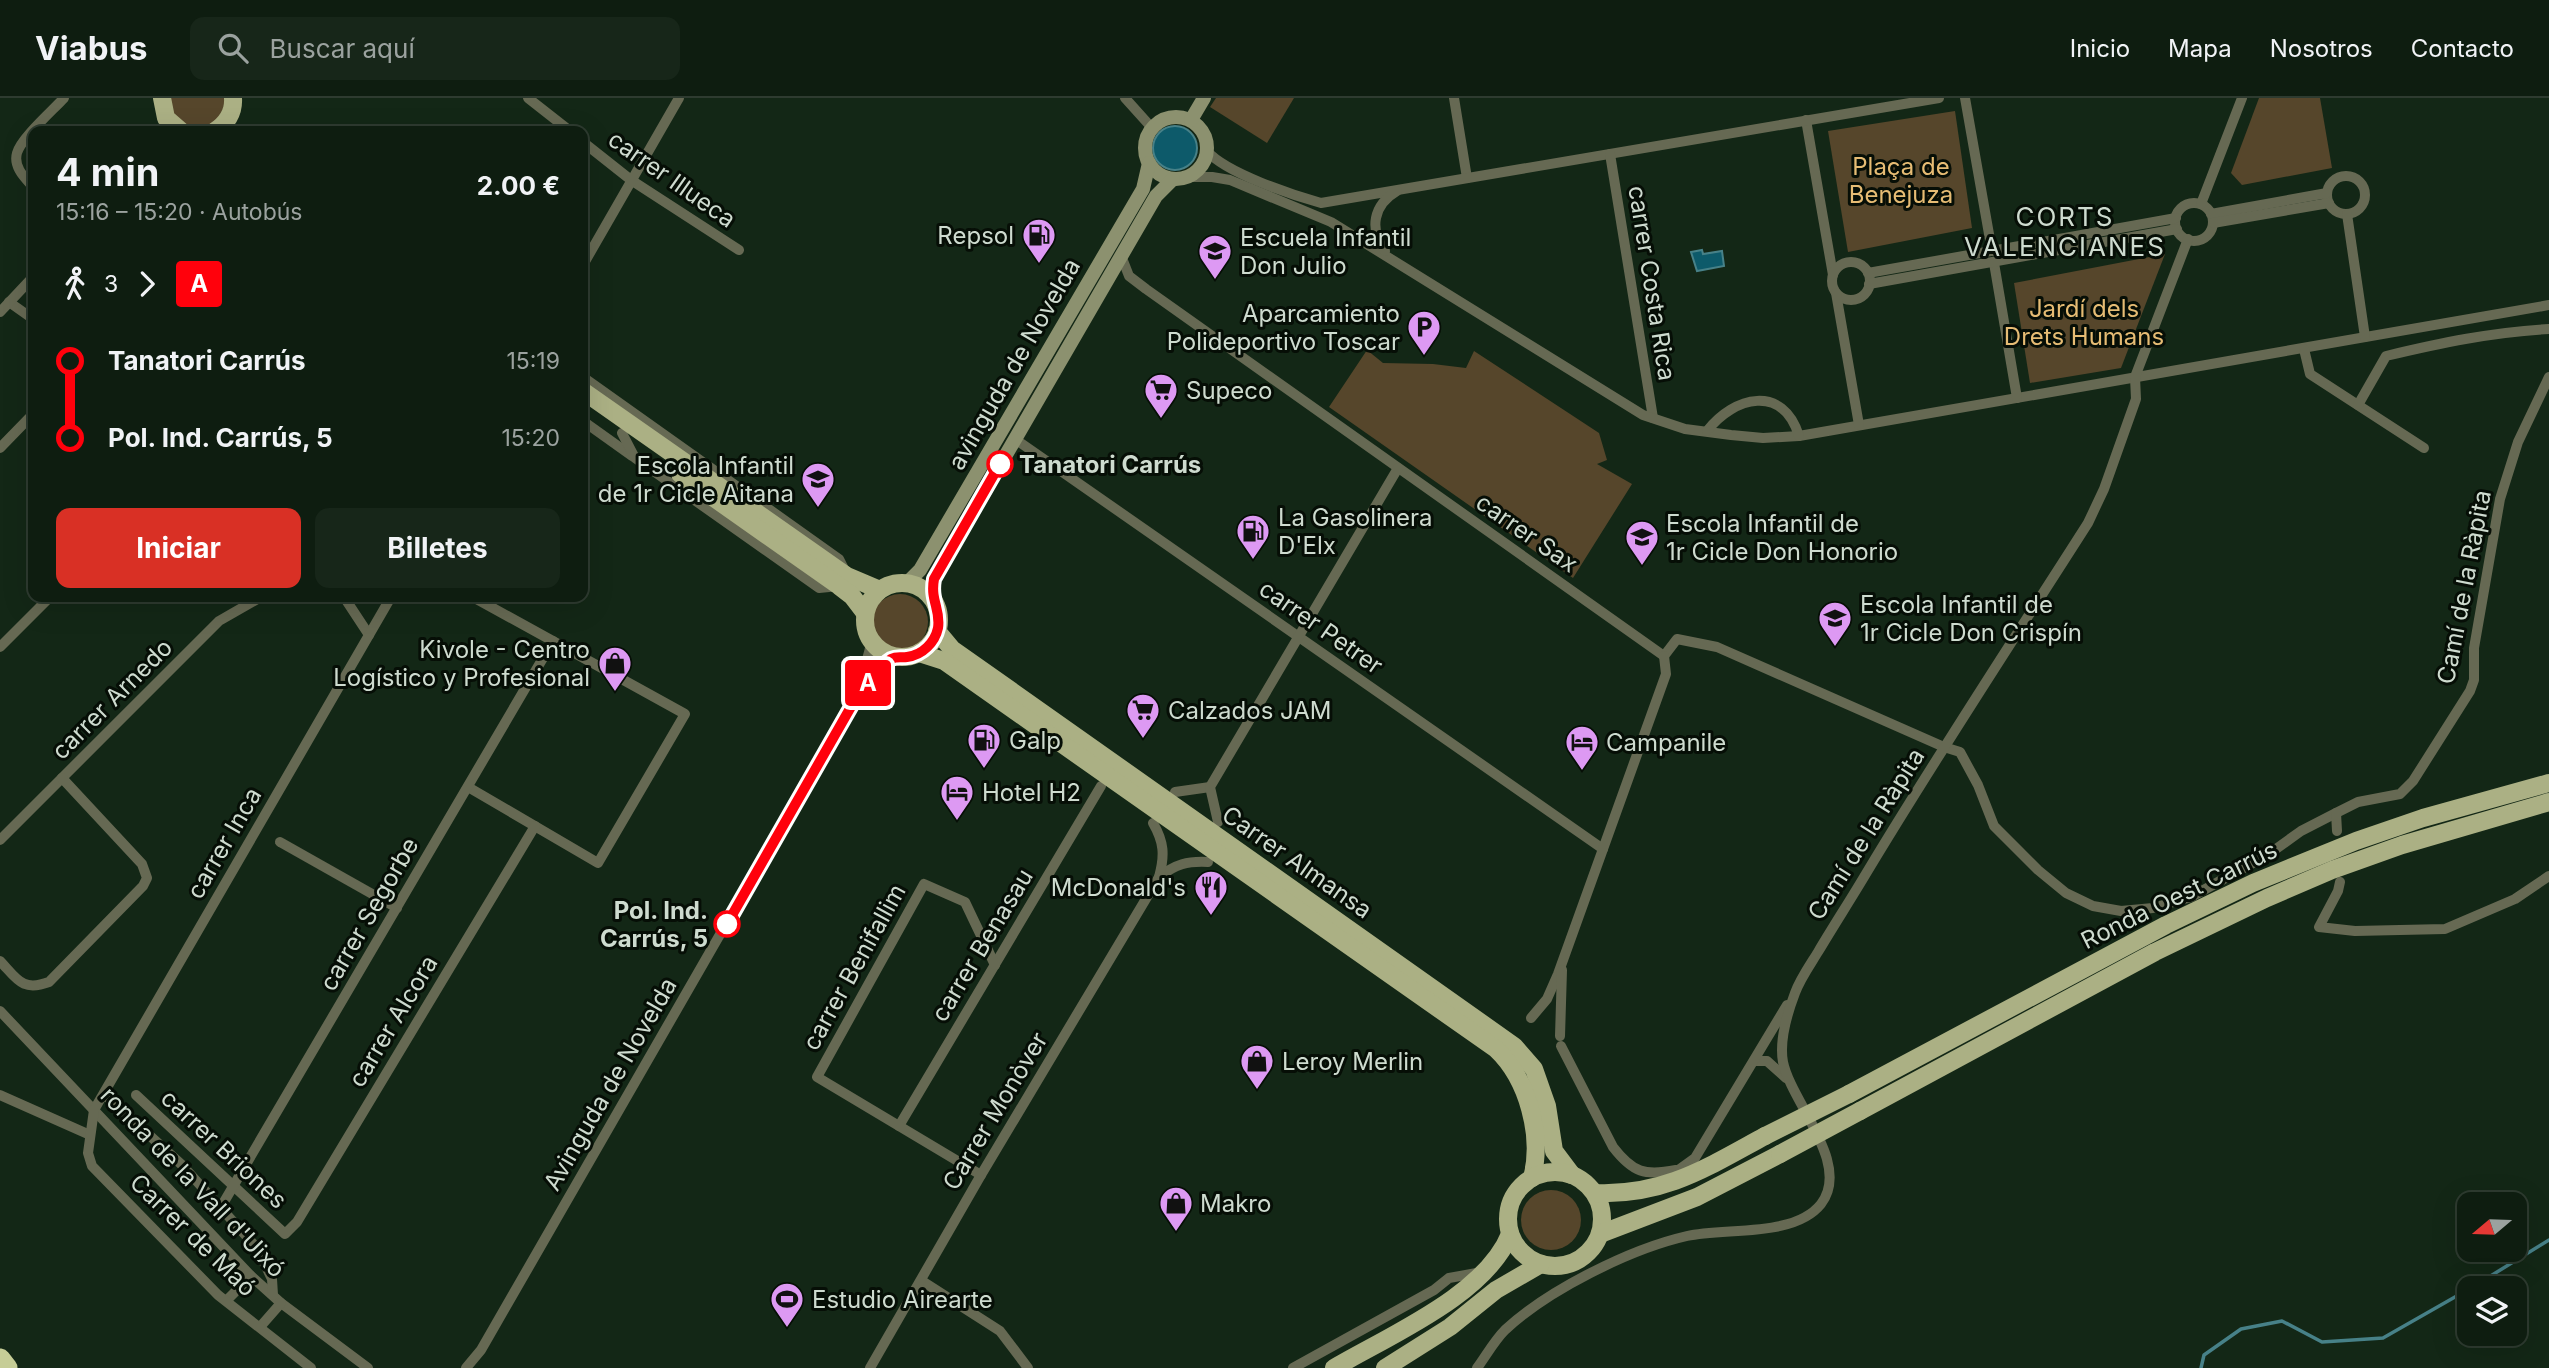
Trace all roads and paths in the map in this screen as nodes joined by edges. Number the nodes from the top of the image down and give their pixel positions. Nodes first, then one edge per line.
1 (64, 98) edge
2 (162, 98) edge
3 (233, 98) edge
4 (528, 98) edge
5 (679, 98) edge
6 (1125, 98) edge
7 (1204, 98) edge
8 (1454, 98) edge
9 (1939, 98) edge
10 (1965, 98) edge
11 (2242, 98) edge
12 (1191, 120) junction
13 (1806, 120) junction
14 (38, 126) edge
15 (170, 126) edge
16 (227, 126) edge
17 (564, 126) edge
18 (1152, 128) junction
19 (28, 137) edge
20 (588, 146) edge
21 (1207, 151) junction
22 (1610, 154) junction
23 (1149, 163) junction
24 (1188, 177) junction
25 (1466, 178) junction
26 (1173, 179) junction
27 (28, 180) edge
28 (631, 180) junction
29 (1400, 190) junction
30 (2328, 198) junction
31 (2202, 204) junction
32 (2347, 214) junction
33 (2212, 218) junction
34 (2177, 224) junction
35 (2188, 239) junction
36 (739, 250) dead end
37 (588, 256) edge
38 (1388, 256) junction
39 (1993, 257) junction
40 (1122, 258) junction
41 (1833, 275) junction
42 (1868, 278) junction
43 (28, 282) edge
44 (1836, 293) junction
45 (9, 302) junction
46 (2549, 305) edge
47 (0, 312) edge
48 (28, 315) edge
49 (2549, 329) edge
50 (2365, 337) junction
51 (2304, 349) junction
52 (2135, 377) junction
53 (2549, 377) edge
54 (588, 380) edge
55 (588, 395) edge
56 (2017, 398) junction
57 (2358, 405) junction
58 (630, 408) junction
59 (588, 409) edge
60 (1653, 418) junction
61 (28, 419) edge
62 (588, 425) edge
63 (1859, 425) junction
64 (1707, 431) junction
65 (622, 433) junction
66 (645, 436) junction
67 (1799, 436) junction
68 (1015, 439) junction
69 (0, 448) edge
70 (2424, 448) dead end
71 (635, 458) junction
72 (1398, 468) junction
73 (843, 581) junction
74 (906, 583) junction
75 (880, 590) junction
76 (932, 599) junction
77 (45, 602) edge
78 (252, 602) edge
79 (347, 602) edge
80 (388, 602) edge
81 (482, 602) edge
82 (865, 613) junction
83 (937, 631) junction
84 (369, 635) junction
85 (1298, 637) junction
86 (871, 640) junction
87 (552, 641) junction
88 (0, 647) edge
89 (919, 653) junction
90 (1664, 656) junction
91 (894, 657) junction
92 (860, 691) junction
93 (1944, 747) junction
94 (62, 778) junction
95 (2549, 783) edge
96 (1101, 786) dead end
97 (468, 787) junction
98 (1210, 788) junction
99 (1175, 792) dead end
100 (2549, 802) edge
101 (2336, 813) junction
102 (1218, 822) dead end
103 (1153, 823) dead end
104 (535, 826) junction
105 (2337, 831) dead end
106 (0, 840) edge
107 (280, 842) dead end
108 (1603, 849) junction
109 (1208, 862) dead end
110 (2549, 876) edge
111 (1159, 877) junction
112 (2340, 882) dead end
113 (397, 908) junction
114 (0, 961) edge
115 (1562, 964) junction
116 (995, 965) junction
117 (1795, 990) junction
118 (0, 1011) edge
119 (1531, 1018) dead end
120 (1483, 1056) dead end
121 (1503, 1056) junction
122 (1754, 1062) junction
123 (1790, 1082) junction
124 (104, 1094) junction
125 (0, 1095) edge
126 (136, 1095) dead end
127 (94, 1110) junction
128 (899, 1126) junction
129 (90, 1135) junction
130 (1674, 1173) junction
131 (981, 1175) junction
132 (1572, 1175) junction
133 (1532, 1178) junction
134 (235, 1188) junction
135 (1595, 1193) junction
136 (1632, 1193) junction
137 (221, 1208) junction
138 (285, 1234) joint
139 (1510, 1234) junction
140 (1600, 1234) junction
141 (1541, 1264) junction
142 (1485, 1272) junction
143 (251, 1276) junction
144 (922, 1281) junction
145 (277, 1299) junction
146 (227, 1300) junction
147 (260, 1327) junction
148 (479, 1352) junction
149 (0, 1359) edge
150 (7, 1368) edge
151 (311, 1368) edge
152 (369, 1368) edge
153 (466, 1368) edge
154 (474, 1368) edge
155 (870, 1368) edge
156 (1028, 1368) edge
157 (1293, 1368) edge
158 (1334, 1368) edge
159 (1385, 1368) edge
160 (1477, 1368) edge

1 - 14 street
2 - 15 main road
3 - 16 main road
4 - 17 street
5 - 28 street
6 - 18 street
7 - 12 main road
8 - 25 street
9 - 13 street
10 - 39 street
11 - 31 street
12 - 18 main road
12 - 21 main road
13 - 22 street
13 - 41 street
18 - 23 main road
19 - 27 street
20 - 28 street, carrer Illueca
21 - 24 main road
21 - 29 street
22 - 25 street
22 - 60 street, carrer Costa Rica
23 - 26 main road
23 - 74 main road, avinguda de Novelda
24 - 26 main road
24 - 38 street
25 - 29 street
26 - 40 main road, avinguda de Novelda
28 - 36 street, carrer Illueca
28 - 37 street
29 - 38 street
30 - 32 street
30 - 32 street
30 - 33 street
31 - 33 street
31 - 34 street
32 - 50 street
33 - 35 street
34 - 35 street
34 - 39 street
35 - 52 street
38 - 60 street
39 - 42 street
39 - 56 street
40 - 68 main road, avinguda de Novelda
40 - 72 street, carrer Sax
41 - 42 street
41 - 44 street
42 - 44 street
43 - 45 street
44 - 63 street
45 - 47 street
45 - 48 street
46 - 50 street
49 - 57 street
50 - 51 street
51 - 52 street
51 - 57 street
52 - 56 street
52 - 93 street
53 - 101 street, Camí de la Ràpita
54 - 58 street
55 - 66 main road
56 - 63 street
57 - 70 street
58 - 66 street
58 - 73 street
59 - 65 main road
60 - 64 street
61 - 69 street
62 - 71 street
63 - 67 street
64 - 67 street
64 - 67 street
65 - 71 street
65 - 73 main road
66 - 73 main road
68 - 76 main road, avinguda de Novelda
68 - 85 street, carrer Petrer
71 - 73 street
72 - 85 street
72 - 90 street, carrer Sax
73 - 75 main road
73 - 82 main road
74 - 75 main road
74 - 76 main road
75 - 82 main road
76 - 83 main road
77 - 88 street
78 - 94 street, carrer Arnedo
79 - 84 street
80 - 84 street, carrer Inca
81 - 87 street
82 - 86 main road
83 - 89 main road
83 - 132 main road, Carrer Almansa
84 - 124 street, carrer Inca
85 - 98 street
85 - 108 street, carrer Petrer
86 - 91 main road
86 - 92 street, Avinguda de Novelda
87 - 97 street, carrer Segorbe
87 - 104 street
89 - 91 main road
89 - 121 main road, Carrer Almansa
90 - 93 street
90 - 108 street
91 - 92 street, Avinguda de Novelda
92 - 148 street, Avinguda de Novelda
93 - 101 street, Camí de la Ràpita
93 - 117 street, Camí de la Ràpita
94 - 106 street, carrer Arnedo
94 - 114 street
95 - 136 main road, Ronda Oest Carrús, bridge
96 - 116 street, carrer Benasau
97 - 104 street
97 - 113 street, carrer Segorbe
98 - 99 street
98 - 102 street
100 - 140 main road, Ronda Oest Carrús, bridge
101 - 105 street
103 - 111 street, Carrer Monòver
104 - 138 street, carrer Alcora
107 - 113 street
108 - 115 street
109 - 111 street
110 - 112 street
111 - 131 street, Carrer Monòver
113 - 134 street, carrer Segorbe
115 - 119 street
115 - 130 street
116 - 128 street, carrer Benasau
116 - 128 street, carrer Benifallim
117 - 122 street
117 - 123 street, Camí de la Ràpita
118 - 127 street, ronda de la Vall d'Uixó
120 - 121 main road
121 - 133 main road, Carrer Almansa
122 - 123 street
122 - 130 street
123 - 160 street, Camí de la Ràpita
124 - 127 street, carrer Inca
124 - 137 street
125 - 129 street
126 - 134 street, carrer Briones
127 - 129 street, Carrer de Maó
127 - 143 street, ronda de la Vall d'Uixó
128 - 131 street, carrer Benifallim
129 - 146 street, Carrer de Maó
130 - 136 main road
131 - 144 street, Carrer Monòver
132 - 133 main road
132 - 135 main road
133 - 139 main road
134 - 137 street, carrer Segorbe
134 - 138 street, carrer Briones
135 - 136 main road
135 - 140 main road
137 - 145 street
139 - 141 main road
139 - 142 main road
140 - 141 main road
141 - 159 main road
142 - 157 street
142 - 158 main road
143 - 145 street, ronda de la Vall d'Uixó
143 - 146 street
144 - 155 street, Carrer Monòver
144 - 156 street
145 - 147 street
145 - 152 street, ronda de la Vall d'Uixó
146 - 147 street, Carrer de Maó
147 - 151 street, Carrer de Maó
148 - 153 street
148 - 154 street
149 - 150 highway

